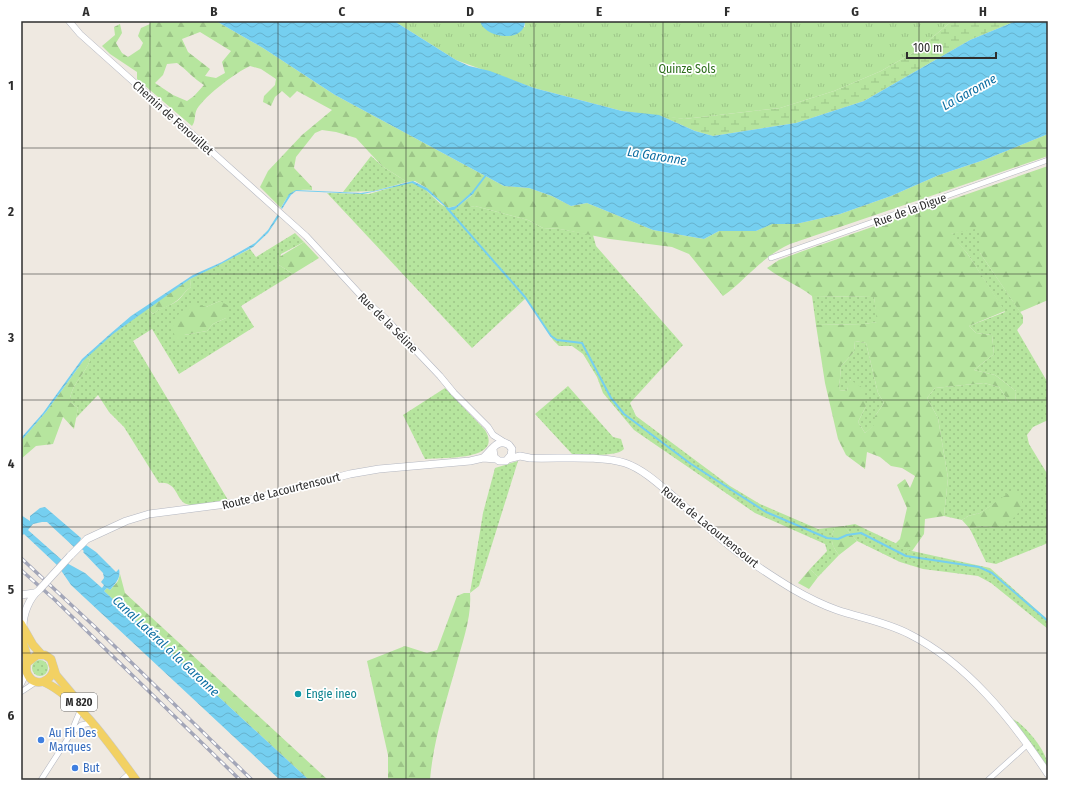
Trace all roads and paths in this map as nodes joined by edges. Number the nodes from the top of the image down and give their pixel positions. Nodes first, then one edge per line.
1 (69, 21) edge
2 (1048, 160) edge
3 (280, 212) joint
4 (771, 258) dead end
5 (493, 435) junction
6 (504, 442) junction
7 (511, 447) junction
8 (493, 448) junction
9 (520, 456) junction
10 (483, 458) junction
11 (496, 459) junction
12 (508, 459) junction
13 (37, 592) junction
14 (21, 595) edge
15 (22, 626) edge
16 (21, 638) edge
17 (41, 654) junction
18 (28, 662) junction
19 (54, 670) junction
20 (27, 673) junction
21 (40, 682) junction
22 (21, 685) edge
23 (21, 692) edge
24 (80, 711) junction
25 (91, 724) junction
26 (70, 735) junction
27 (103, 737) junction
28 (1028, 744) junction
29 (130, 773) junction
30 (1048, 774) edge
31 (41, 780) edge
32 (122, 780) edge
33 (136, 780) edge
34 (988, 780) edge

1 - 3 street, Chemin de Fenouillet
2 - 4 street, Rue de la Digue
3 - 5 street, Rue de la Séline
5 - 6 street, Rue de la Séline
5 - 8 street
6 - 7 main road
6 - 8 main road, Route de Lacourtensourt
7 - 9 main road
7 - 12 main road
8 - 10 main road, Route de Lacourtensourt
8 - 11 main road
9 - 12 main road, Route de Lacourtensourt
9 - 28 main road, Route de Lacourtensourt
10 - 11 main road, Route de Lacourtensourt
10 - 13 main road, Route de Lacourtensourt, bridge
11 - 12 main road, Route de Lacourtensourt
13 - 14 main road
13 - 15 main road, Route de Lacourtensourt
15 - 17 main road, M 820
16 - 18 main road
17 - 18 main road
17 - 19 main road, M 820
18 - 20 main road
19 - 21 main road
19 - 27 main road, M 820
20 - 21 main road, M 820
20 - 22 street
21 - 23 street
21 - 24 main road, M 820
24 - 25 main road, M 820
24 - 26 street
25 - 26 street
25 - 27 main road, M 820
26 - 31 street
27 - 29 main road, M 820
28 - 30 main road, Route de Lacourtensourt
28 - 34 street
29 - 32 street
29 - 33 main road, M 820

